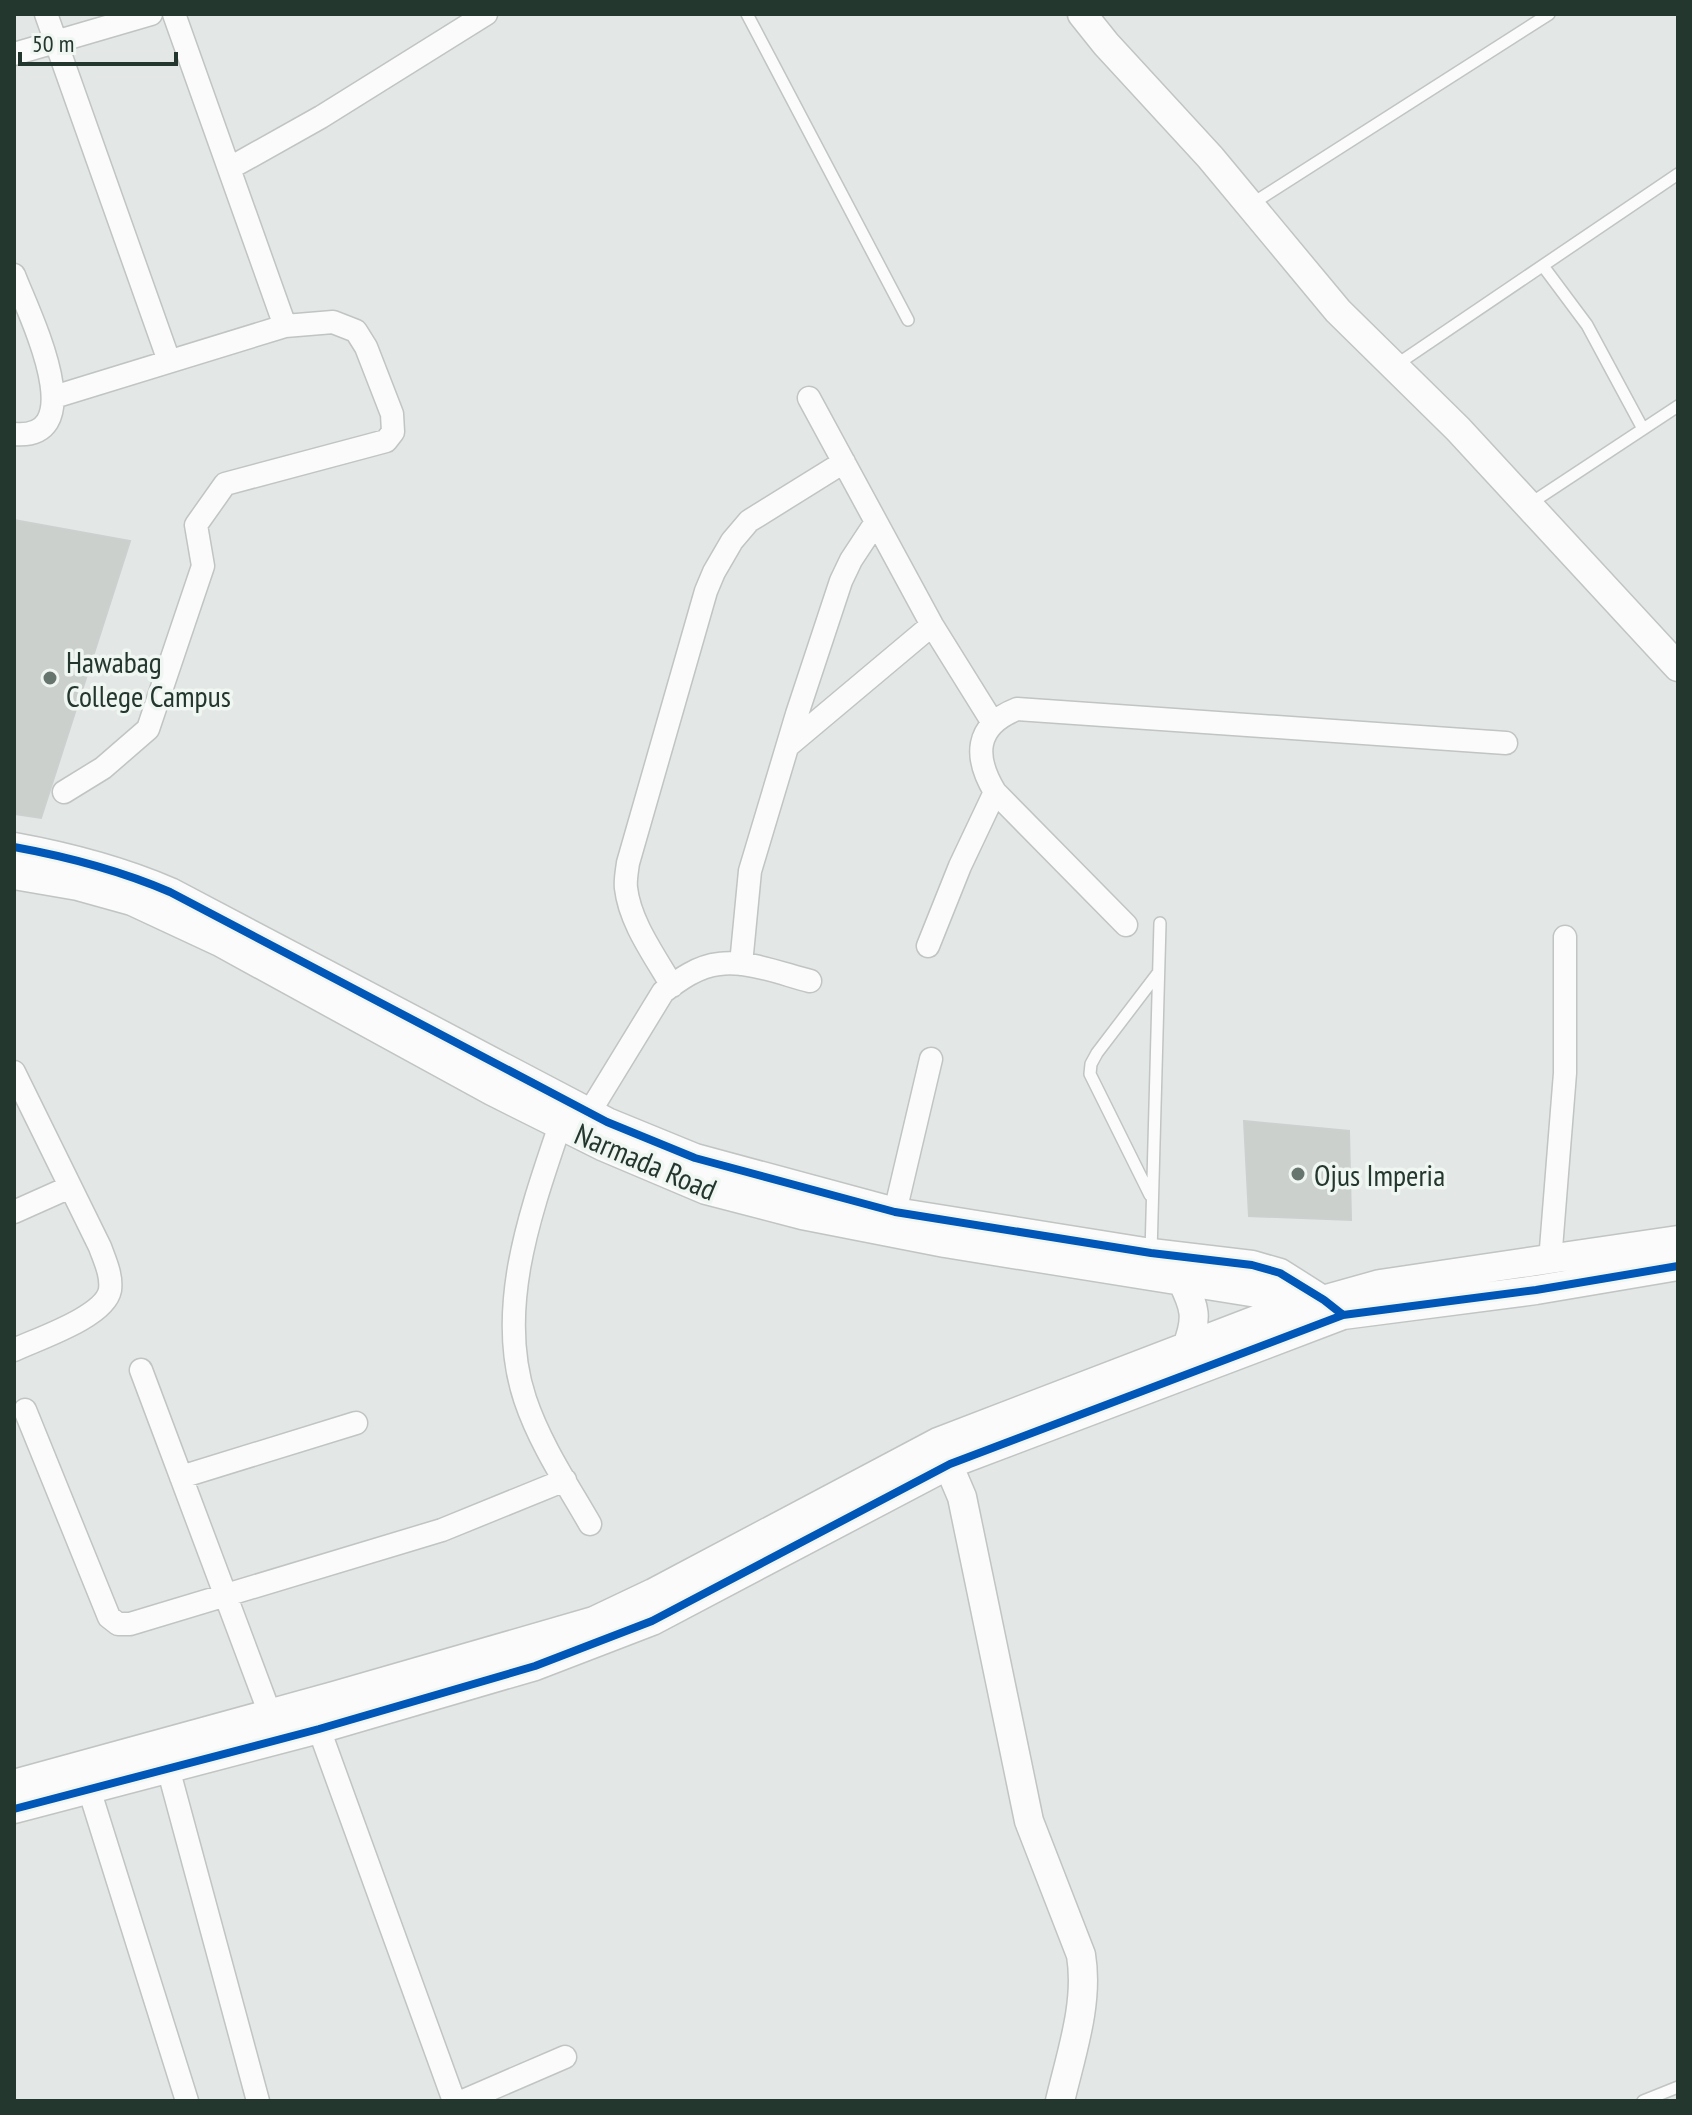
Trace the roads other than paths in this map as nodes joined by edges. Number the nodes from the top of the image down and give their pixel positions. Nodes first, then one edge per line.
1 (46, 14) edge
2 (151, 14) edge
3 (174, 14) edge
4 (486, 14) edge
5 (747, 14) edge
6 (1082, 14) edge
7 (1549, 14) edge
8 (57, 42) junction
9 (14, 54) edge
10 (230, 168) junction
11 (1678, 174) edge
12 (1250, 205) junction
13 (1543, 266) junction
14 (14, 275) edge
15 (908, 320) dead end
16 (285, 326) junction
17 (169, 361) junction
18 (1396, 366) junction
19 (54, 397) junction
20 (809, 398) dead end
21 (1678, 406) edge
22 (1643, 429) junction
23 (14, 434) edge
24 (844, 462) junction
25 (1528, 506) junction
26 (876, 522) junction
27 (932, 625) junction
28 (1678, 667) edge
29 (993, 723) junction
30 (1506, 743) dead end
31 (788, 745) junction
32 (64, 792) dead end
33 (995, 792) junction
34 (14, 847) edge
35 (14, 876) edge
36 (1160, 923) dead end
37 (1126, 925) dead end
38 (1565, 937) dead end
39 (928, 946) dead end
40 (741, 964) junction
41 (1158, 973) junction
42 (810, 981) dead end
43 (672, 986) junction
44 (931, 1059) dead end
45 (14, 1072) edge
46 (589, 1113) junction
47 (560, 1125) junction
48 (70, 1187) junction
49 (1152, 1199) junction
50 (14, 1212) edge
51 (895, 1212) junction
52 (1678, 1240) edge
53 (1151, 1253) junction
54 (1550, 1261) junction
55 (1678, 1266) edge
56 (1182, 1281) junction
57 (1321, 1312) junction
58 (1187, 1346) junction
59 (14, 1350) edge
60 (141, 1370) dead end
61 (25, 1410) dead end
62 (356, 1423) dead end
63 (944, 1453) junction
64 (181, 1477) junction
65 (565, 1480) junction
66 (590, 1524) dead end
67 (225, 1594) junction
68 (270, 1714) junction
69 (319, 1729) junction
70 (168, 1768) junction
71 (14, 1784) edge
72 (89, 1789) junction
73 (14, 1809) edge
74 (565, 2057) dead end
75 (1678, 2087) edge
76 (187, 2101) edge
77 (258, 2101) edge
78 (454, 2101) edge
79 (463, 2101) edge
80 (1060, 2101) edge
81 (1643, 2101) edge

1 - 8 street
2 - 8 street
3 - 10 street
4 - 10 street
5 - 15 lane
6 - 12 street
7 - 12 lane
8 - 9 street
8 - 17 street
10 - 16 street
11 - 13 lane
12 - 18 street
13 - 18 lane
13 - 22 lane
14 - 19 street
16 - 17 street
16 - 32 street
17 - 19 street
18 - 25 street
19 - 23 street
20 - 24 street
21 - 22 lane
22 - 25 lane
24 - 26 street
24 - 43 street
25 - 28 street
26 - 27 street
26 - 31 street
27 - 29 street
27 - 31 street
29 - 30 street
29 - 33 street
31 - 40 street
33 - 37 street
33 - 39 street
34 - 46 street
35 - 47 street, Narmada Road
36 - 41 lane
38 - 54 street
40 - 42 street
40 - 43 street
41 - 49 lane
41 - 49 lane
43 - 46 street
44 - 51 street
45 - 48 street
46 - 51 street
47 - 56 street, Narmada Road
47 - 65 street
48 - 50 street
48 - 59 street
49 - 53 lane
51 - 53 street
52 - 54 street
53 - 57 street
54 - 57 street
55 - 57 street
56 - 57 street, Narmada Road
56 - 58 street
57 - 58 street
57 - 63 street
58 - 63 street
60 - 64 street
61 - 67 street
62 - 64 street
63 - 68 street
63 - 69 street
63 - 80 street
64 - 67 street
65 - 66 street
65 - 67 street
67 - 68 street
68 - 69 street
68 - 71 street
69 - 70 street
69 - 78 street
70 - 72 street
70 - 77 street
72 - 73 street
72 - 76 street
74 - 79 street
75 - 81 lane

